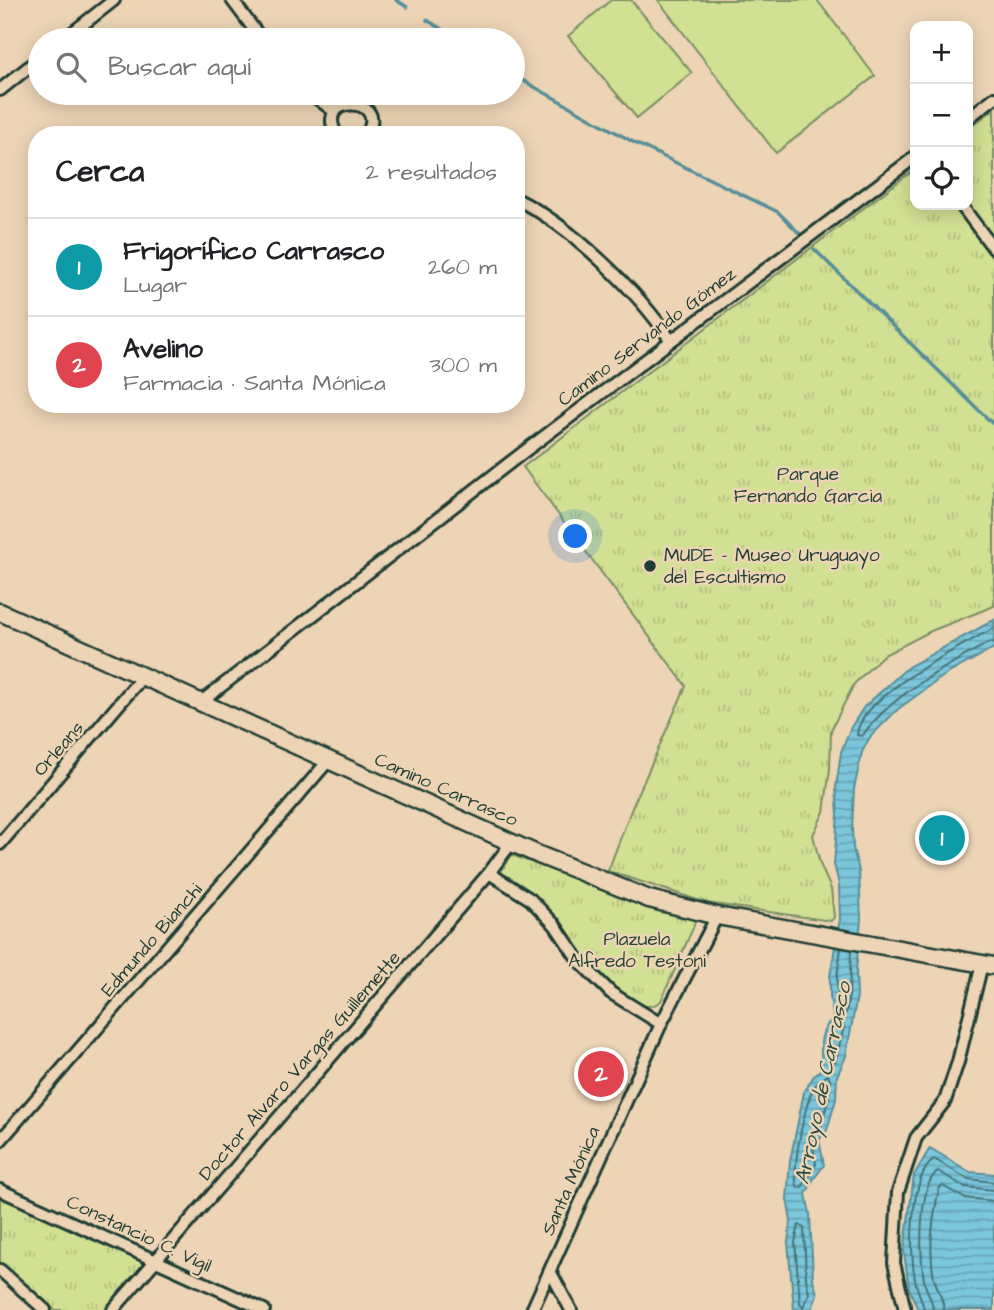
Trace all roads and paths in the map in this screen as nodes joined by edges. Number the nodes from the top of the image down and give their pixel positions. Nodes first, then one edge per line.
1 (114, 0) edge
2 (232, 0) edge
3 (78, 28) edge
4 (253, 28) edge
5 (28, 68) edge
6 (0, 90) edge
7 (994, 98) edge
8 (326, 105) edge
9 (343, 105) edge
10 (360, 105) edge
11 (335, 112) junction
12 (973, 114) edge
13 (334, 126) edge
14 (370, 126) edge
15 (910, 161) edge
16 (525, 205) edge
17 (965, 210) edge
18 (994, 249) edge
19 (671, 341) junction
20 (0, 612) edge
21 (143, 676) junction
22 (201, 702) junction
23 (329, 760) junction
24 (512, 842) junction
25 (0, 844) edge
26 (489, 873) junction
27 (717, 916) junction
28 (988, 965) edge
29 (660, 1024) junction
30 (0, 1142) edge
31 (0, 1190) edge
32 (155, 1262) junction
33 (0, 1270) edge
34 (550, 1271) junction
35 (46, 1310) edge
36 (113, 1310) edge
37 (264, 1310) edge
38 (532, 1310) edge
39 (571, 1310) edge
40 (905, 1310) edge

1 - 3 street
2 - 4 street
5 - 6 street
7 - 12 street
8 - 11 street
9 - 11 street
10 - 14 street
11 - 13 street
15 - 19 street, Camino Servando Gómez
16 - 19 street
17 - 18 street
19 - 22 street, Camino Servando Gómez
20 - 21 main road, Camino Carrasco
21 - 22 main road, Camino Carrasco
21 - 25 street, Orleans
22 - 23 main road, Camino Carrasco
23 - 24 main road, Camino Carrasco
23 - 30 street, Edmundo Bianchi
24 - 26 street, Doctor Alvaro Vargas Guillemette
24 - 27 main road, Camino Carrasco
26 - 29 street
26 - 32 street, Doctor Alvaro Vargas Guillemette
27 - 28 main road, Camino Carrasco
27 - 29 street, Santa Mónica
28 - 40 street
29 - 34 street, Santa Mónica
31 - 32 street, Constancio C. Vigil
32 - 36 street, Doctor Alvaro Vargas Guillemette
32 - 37 street, Constancio C. Vigil
33 - 35 street
34 - 38 street, Santa Mónica
34 - 39 street

